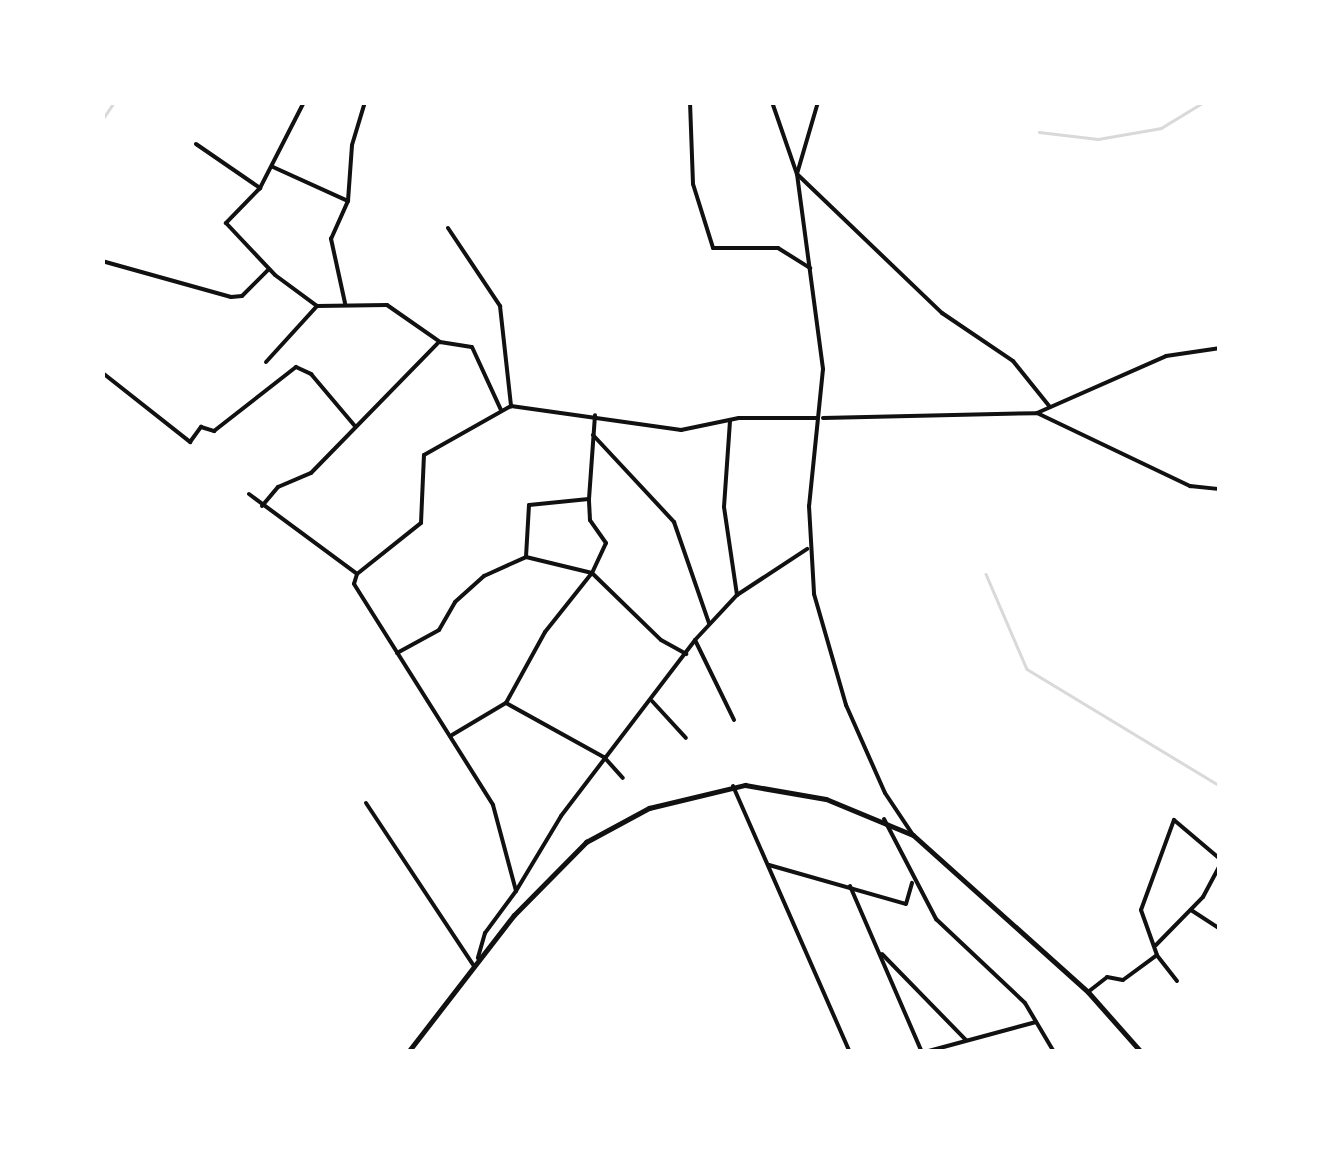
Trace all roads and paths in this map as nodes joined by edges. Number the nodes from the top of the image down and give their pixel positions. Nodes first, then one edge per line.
1 (304, 102) edge
2 (365, 102) edge
3 (690, 102) edge
4 (772, 102) edge
5 (818, 102) edge
6 (196, 144) dead end
7 (273, 167) junction
8 (797, 174) junction
9 (260, 188) junction
10 (348, 201) junction
11 (448, 228) dead end
12 (102, 261) edge
13 (810, 268) junction
14 (270, 269) junction
15 (344, 303) junction
16 (317, 306) junction
17 (440, 342) junction
18 (1220, 348) edge
19 (266, 362) dead end
20 (104, 374) edge
21 (510, 406) junction
22 (1050, 407) junction
23 (502, 410) junction
24 (1037, 413) junction
25 (595, 415) junction
26 (822, 418) junction
27 (730, 419) junction
28 (355, 426) junction
29 (593, 435) junction
30 (1220, 490) edge
31 (249, 494) dead end
32 (590, 499) junction
33 (262, 506) junction
34 (807, 550) junction
35 (526, 558) junction
36 (592, 573) junction
37 (357, 574) junction
38 (737, 595) junction
39 (709, 623) junction
40 (695, 640) junction
41 (397, 653) junction
42 (686, 654) junction
43 (652, 701) junction
44 (506, 703) junction
45 (734, 720) dead end
46 (452, 735) junction
47 (686, 738) dead end
48 (604, 757) junction
49 (622, 778) dead end
50 (734, 786) junction
51 (366, 803) dead end
52 (884, 820) junction
53 (913, 835) junction
54 (1220, 862) edge
55 (768, 864) junction
56 (912, 883) junction
57 (850, 886) junction
58 (516, 891) junction
59 (1190, 910) junction
60 (1220, 929) edge
61 (1156, 945) junction
62 (879, 950) junction
63 (1158, 955) junction
64 (476, 964) junction
65 (1177, 981) dead end
66 (1088, 992) junction
67 (1036, 1022) junction
68 (966, 1040) junction
69 (408, 1052) edge
70 (850, 1052) edge
71 (923, 1052) edge
72 (1054, 1052) edge
73 (1141, 1052) edge

1 - 7 street
2 - 10 street
3 - 13 street
4 - 8 street
5 - 8 street
6 - 9 street
7 - 9 street
7 - 10 street
8 - 13 street
8 - 22 street
9 - 14 street
10 - 15 street
11 - 21 street
12 - 14 street
13 - 26 street
14 - 16 street
15 - 16 street
15 - 17 street
16 - 19 street
17 - 23 street
17 - 28 street
18 - 22 street
20 - 28 street
21 - 23 street
21 - 25 street
22 - 24 street
23 - 37 street
24 - 26 street
24 - 30 street
25 - 27 street
25 - 29 street
26 - 27 street
26 - 34 street
27 - 38 street
28 - 33 street
29 - 32 street
29 - 39 street
31 - 33 street
32 - 35 street
32 - 36 street
33 - 37 street
34 - 38 street
34 - 53 street
35 - 36 street
35 - 41 street
36 - 42 street
36 - 44 street
37 - 41 street
38 - 39 street
39 - 40 street
40 - 42 street
40 - 45 street
41 - 46 street
42 - 43 street
43 - 47 street
43 - 48 street
44 - 46 street
44 - 48 street
46 - 58 street
48 - 49 street
48 - 58 street
50 - 52 main road
50 - 55 street
50 - 64 main road
51 - 64 street
52 - 53 main road
52 - 56 street
53 - 66 main road
54 - 59 street
54 - 61 street
55 - 57 street
55 - 70 street
56 - 57 street
56 - 67 street
57 - 62 street
58 - 64 street
59 - 60 street
59 - 61 street
61 - 63 street
62 - 68 street
62 - 71 street
63 - 65 street
63 - 66 street
64 - 69 main road
66 - 73 main road
67 - 68 street
67 - 72 street
68 - 71 street

